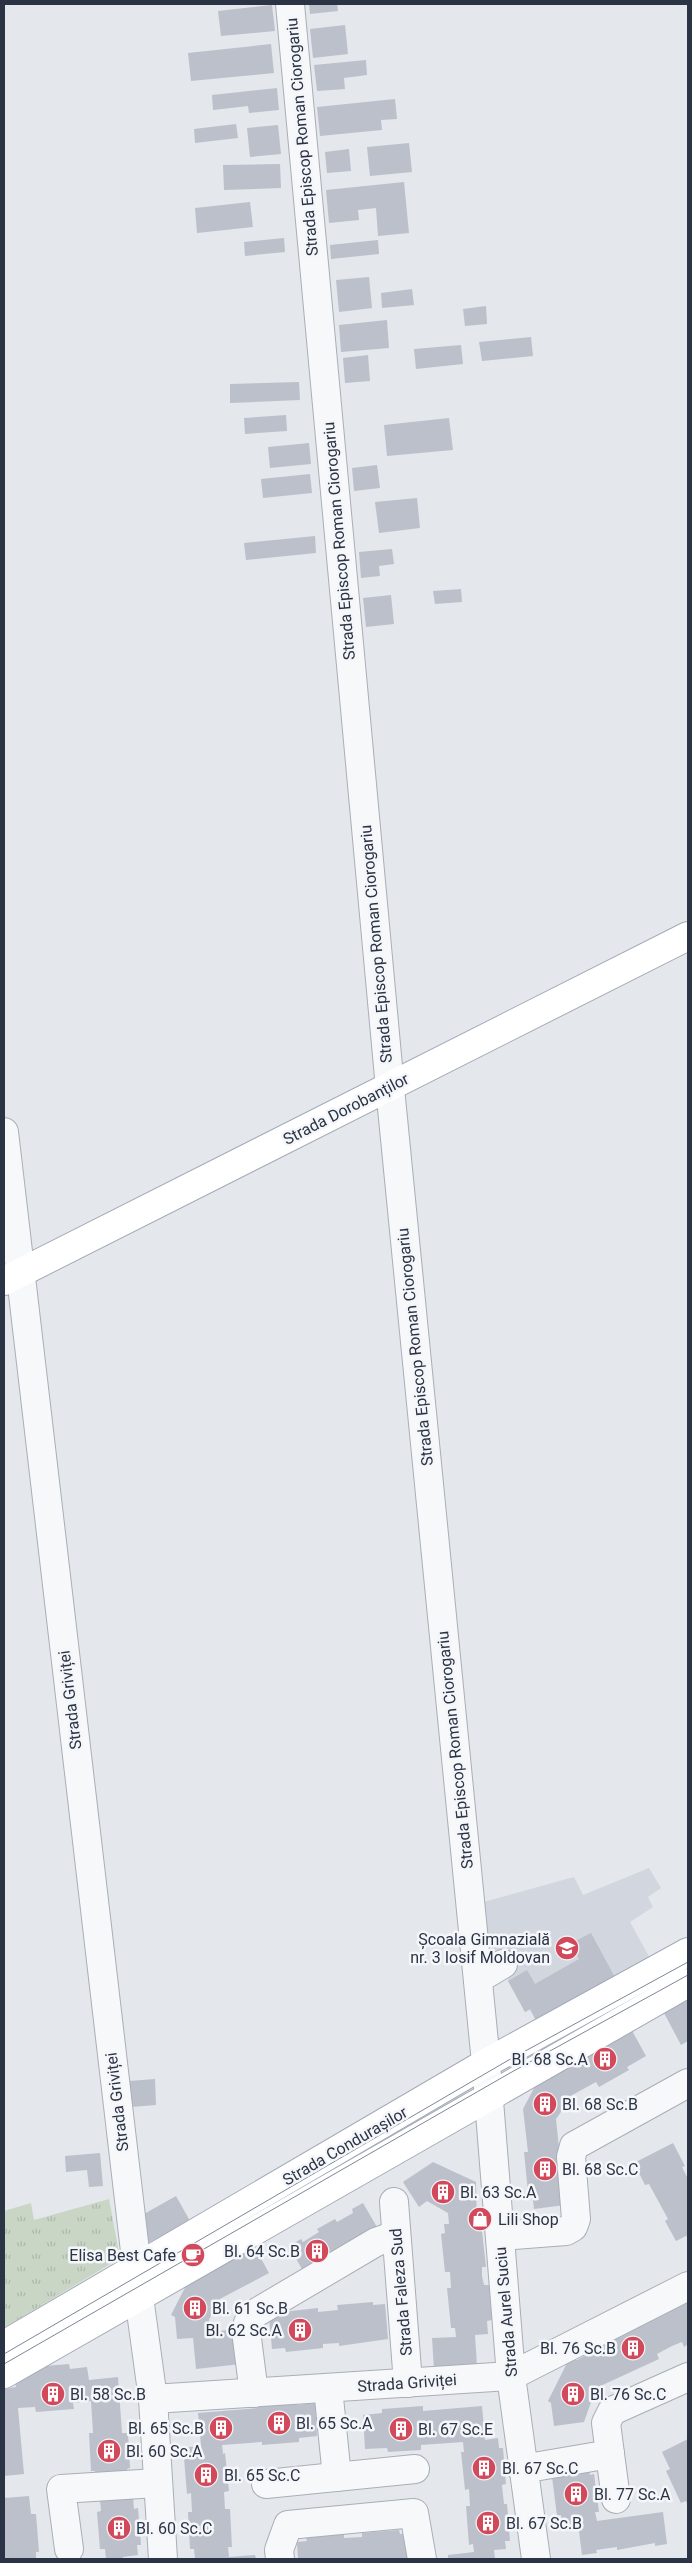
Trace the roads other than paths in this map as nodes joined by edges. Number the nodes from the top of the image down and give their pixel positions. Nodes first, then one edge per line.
1 (290, 4) edge
2 (688, 936) edge
3 (390, 1088) junction
4 (4, 1132) edge
5 (12, 1277) edge
6 (688, 1952) edge
7 (504, 1964) dead end
8 (478, 1978) junction
9 (688, 1983) edge
10 (486, 2063) junction
11 (688, 2083) edge
12 (488, 2096) junction
13 (394, 2202) dead end
14 (396, 2235) junction
15 (500, 2236) junction
16 (136, 2268) junction
17 (688, 2286) edge
18 (139, 2296) junction
19 (4, 2345) edge
20 (4, 2374) edge
21 (511, 2376) junction
22 (688, 2377) edge
23 (408, 2383) junction
24 (328, 2388) junction
25 (254, 2393) junction
26 (153, 2400) junction
27 (610, 2454) junction
28 (415, 2469) dead end
29 (522, 2469) junction
30 (337, 2477) junction
31 (157, 2483) junction
32 (266, 2484) dead end
33 (616, 2499) dead end
34 (69, 2549) dead end
35 (163, 2559) edge
36 (280, 2559) edge
37 (422, 2559) edge
38 (536, 2559) edge

1 - 3 street, Strada Episcop Roman Ciorogariu
2 - 3 main road, Strada Dorobanților
3 - 5 main road, Strada Dorobanților
3 - 8 street, Strada Episcop Roman Ciorogariu
4 - 5 street, Strada Griviței
5 - 16 street, Strada Griviței
6 - 10 main road, Strada Condurașilor
7 - 8 street
8 - 10 street, Strada Episcop Roman Ciorogariu
9 - 12 main road, Strada Condurașilor
10 - 12 street, Strada Aurel Suciu
10 - 16 main road, Strada Condurașilor
11 - 15 street
12 - 15 street, Strada Aurel Suciu
12 - 18 main road, Strada Condurașilor
13 - 14 street, Strada Faleza Sud
14 - 23 street, Strada Faleza Sud
14 - 25 street
15 - 21 street, Strada Aurel Suciu
16 - 19 main road, Strada Condurașilor
17 - 21 street
18 - 20 main road, Strada Condurașilor
18 - 26 street
21 - 23 street, Strada Griviței
21 - 29 street, Strada Aurel Suciu
22 - 27 street
23 - 24 street, Strada Griviței
24 - 25 street, Strada Griviței
24 - 30 street
25 - 26 street, Strada Griviței
26 - 31 street
27 - 29 street
27 - 33 street
28 - 30 street
29 - 38 street, Strada Aurel Suciu
30 - 32 street
31 - 34 street
31 - 35 street
36 - 37 street

